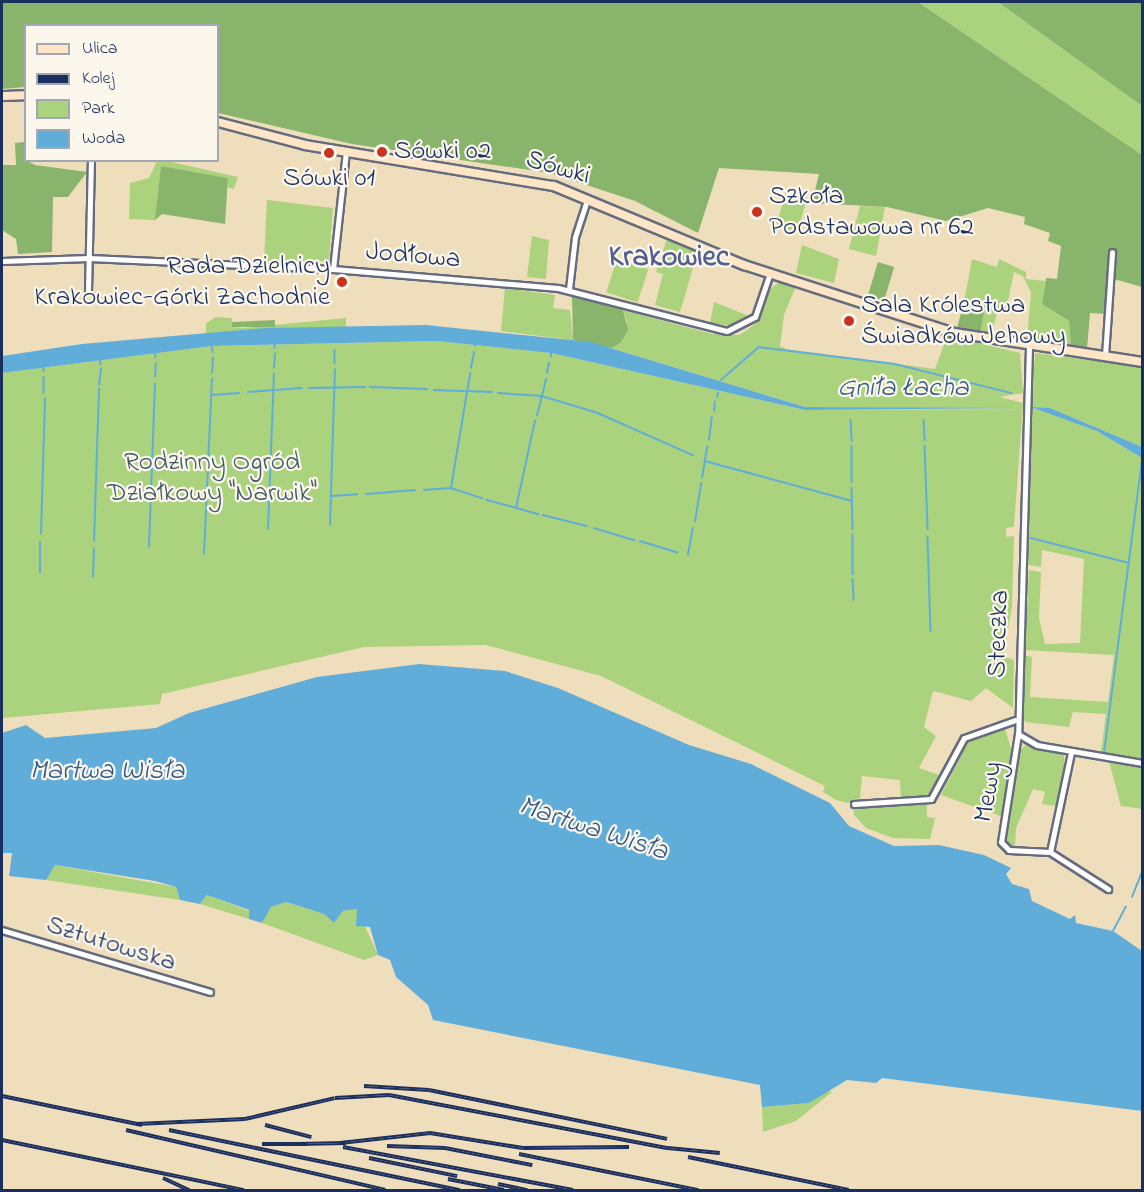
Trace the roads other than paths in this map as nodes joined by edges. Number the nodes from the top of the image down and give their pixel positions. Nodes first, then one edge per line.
1 (24, 95) edge
2 (2, 96) edge
3 (219, 122) edge
4 (346, 151) junction
5 (91, 162) edge
6 (587, 197) junction
7 (1112, 252) dead end
8 (89, 258) junction
9 (2, 261) edge
10 (333, 269) junction
11 (770, 273) junction
12 (569, 289) junction
13 (88, 290) dead end
14 (1029, 347) junction
15 (1105, 356) junction
16 (1143, 362) edge
17 (1015, 720) junction
18 (1018, 734) junction
19 (1071, 752) junction
20 (1143, 763) edge
21 (854, 804) dead end
22 (1050, 852) junction
23 (1108, 889) dead end
24 (2, 930) edge
25 (210, 992) dead end

1 - 2 street
3 - 4 street, Sówki
4 - 6 street, Sówki
4 - 10 street
5 - 8 street
6 - 11 street, Sówki
6 - 12 street
7 - 15 street
8 - 9 street, Jodłowa
8 - 10 street, Jodłowa
8 - 13 street
10 - 12 street, Jodłowa
11 - 12 street, Jodłowa
11 - 14 street, Sówki
14 - 15 street, Sówki
14 - 17 street, Steczka
15 - 16 street, Sówki
17 - 18 street, Steczka
17 - 21 street
18 - 19 street
18 - 22 street, Mewy
19 - 20 street
19 - 22 street
22 - 23 street
24 - 25 street, Sztutowska

